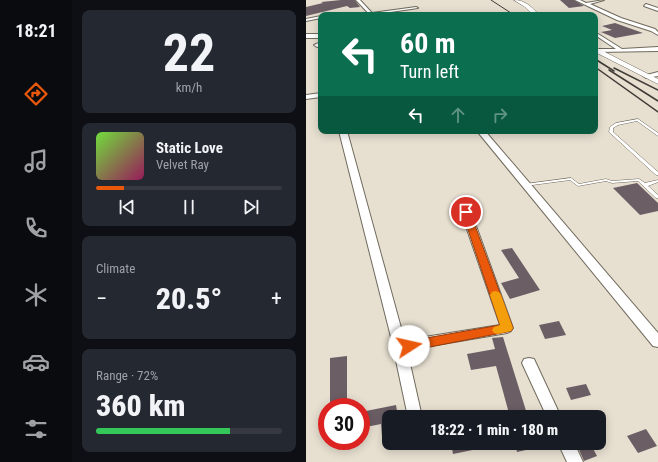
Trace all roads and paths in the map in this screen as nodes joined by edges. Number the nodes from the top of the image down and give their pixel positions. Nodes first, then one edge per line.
1 (358, 0) edge
2 (517, 0) edge
3 (576, 0) edge
4 (602, 0) edge
5 (585, 4) junction
6 (646, 5) dead end
7 (416, 8) dead end
8 (658, 10) edge
9 (370, 12) edge
10 (387, 12) edge
11 (533, 12) edge
12 (308, 15) edge
13 (318, 16) edge
14 (318, 17) edge
15 (306, 20) edge
16 (658, 34) edge
17 (598, 35) edge
18 (306, 36) edge
19 (318, 36) edge
20 (658, 49) edge
21 (598, 50) edge
22 (621, 50) junction
23 (598, 51) edge
24 (658, 74) edge
25 (646, 76) junction
26 (658, 82) edge
27 (318, 95) edge
28 (306, 97) edge
29 (344, 134) edge
30 (483, 134) edge
31 (658, 136) edge
32 (658, 174) edge
33 (658, 182) edge
34 (645, 184) junction
35 (525, 185) junction
36 (658, 197) edge
37 (466, 212) dead end
38 (397, 337) junction
39 (658, 342) edge
40 (529, 363) dead end
41 (413, 410) edge
42 (551, 410) edge
43 (569, 450) edge
44 (575, 462) edge

1 - 9 street
2 - 11 street
3 - 5 street
4 - 5 street
5 - 16 street
6 - 8 street
7 - 10 street
12 - 13 street
14 - 15 street
17 - 22 street
18 - 19 street
20 - 22 street
21 - 22 street
23 - 25 street
24 - 25 street
25 - 26 street
27 - 28 street
29 - 38 street
30 - 35 street
31 - 32 lane
33 - 34 lane
34 - 35 lane
34 - 36 lane
35 - 39 street
37 - 38 street
38 - 41 street
40 - 42 street
43 - 44 street

